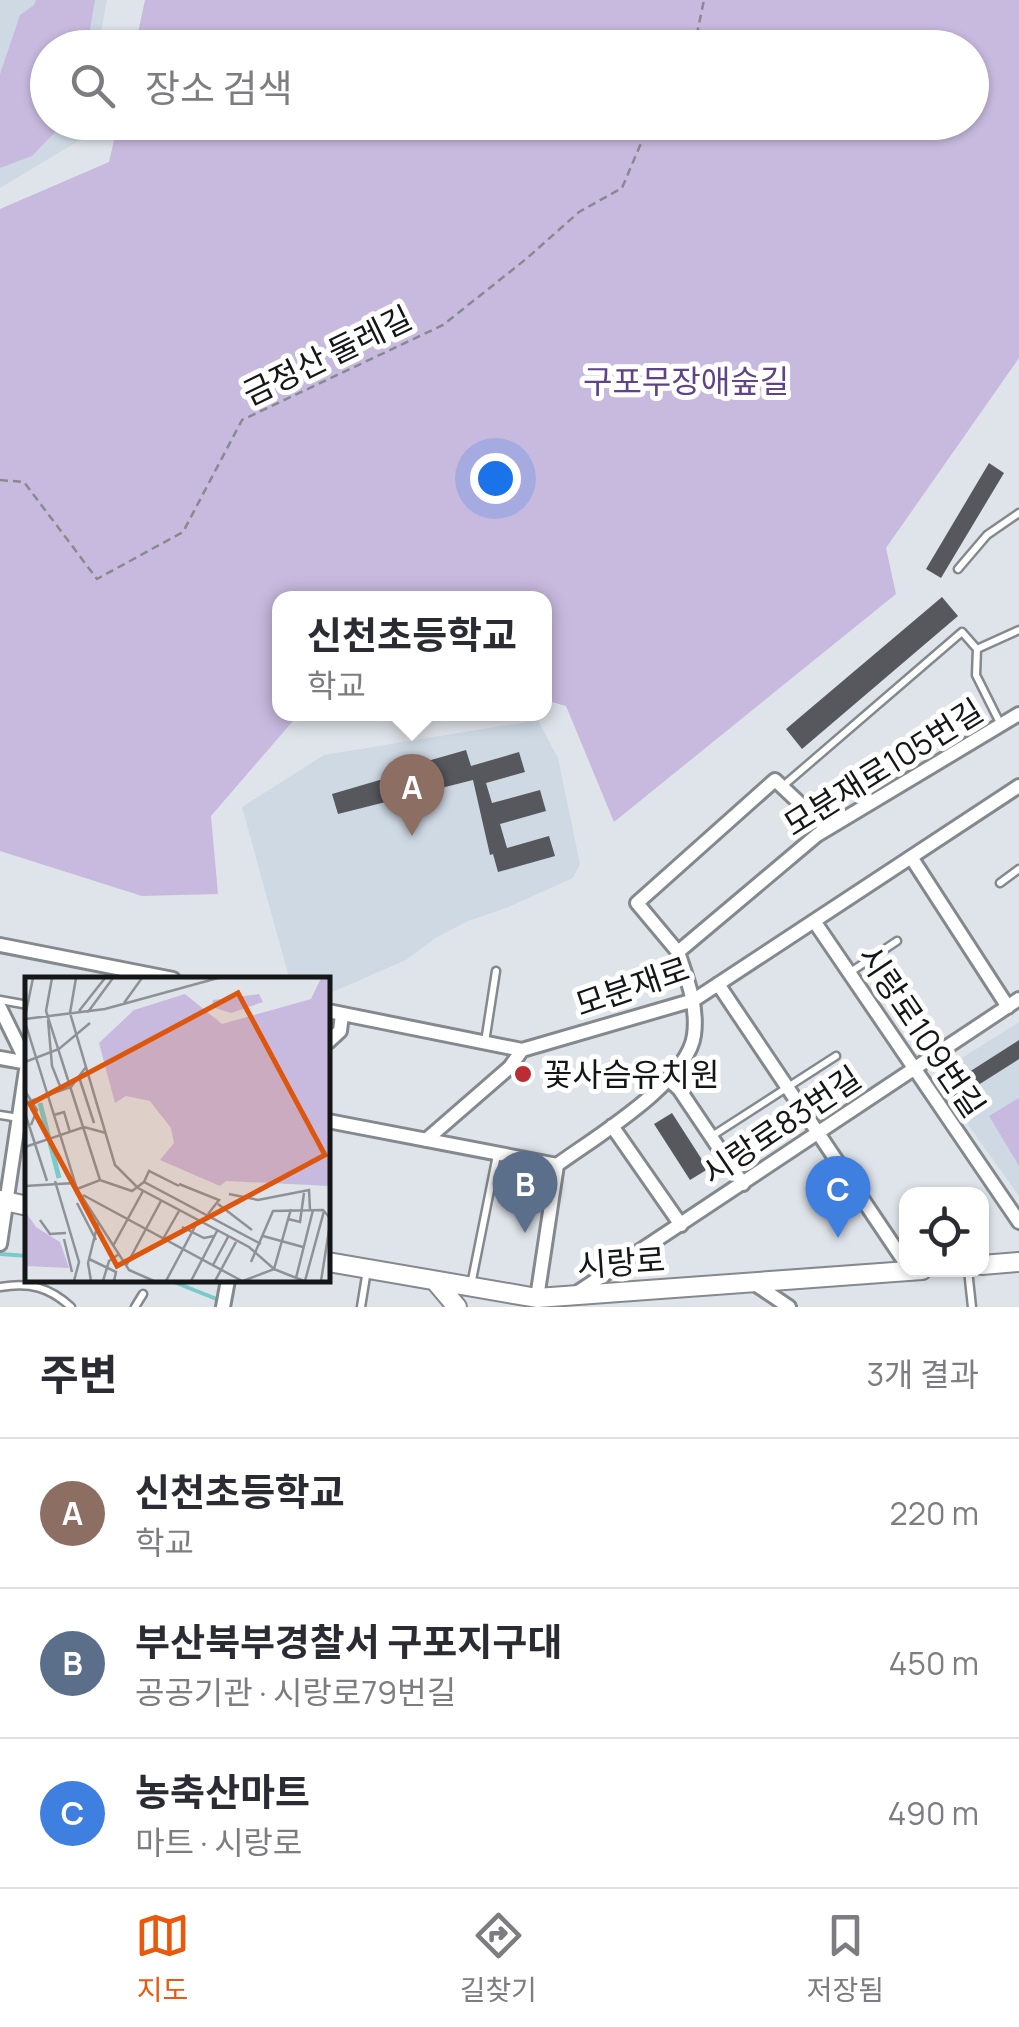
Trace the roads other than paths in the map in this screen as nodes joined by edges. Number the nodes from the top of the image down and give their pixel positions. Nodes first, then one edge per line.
1 (1019, 512) edge
2 (958, 569) dead end
3 (1019, 630) edge
4 (977, 649) junction
5 (1019, 714) edge
6 (1002, 725) junction
7 (782, 787) junction
8 (1017, 791) edge
9 (827, 829) junction
10 (911, 857) junction
11 (1019, 870) edge
12 (1000, 883) dead end
13 (814, 921) junction
14 (896, 941) dead end
15 (0, 945) edge
16 (678, 952) junction
17 (496, 971) dead end
18 (849, 973) junction
19 (158, 977) edge
20 (718, 984) junction
21 (0, 1000) edge
22 (694, 1000) junction
23 (1014, 1003) edge
24 (25, 1004) edge
25 (0, 1008) edge
26 (335, 1012) edge
27 (330, 1040) edge
28 (485, 1042) junction
29 (522, 1050) junction
30 (836, 1056) dead end
31 (0, 1058) edge
32 (25, 1059) edge
33 (25, 1063) edge
34 (914, 1069) junction
35 (670, 1081) junction
36 (788, 1088) junction
37 (25, 1096) edge
38 (0, 1115) edge
39 (19, 1118) junction
40 (330, 1121) edge
41 (612, 1126) junction
42 (818, 1133) junction
43 (711, 1137) junction
44 (426, 1140) junction
45 (498, 1154) junction
46 (556, 1166) junction
47 (742, 1184) junction
48 (4, 1201) edge
49 (1019, 1222) edge
50 (681, 1225) junction
51 (0, 1244) edge
52 (899, 1253) edge
53 (330, 1262) edge
54 (1019, 1262) edge
55 (989, 1264) edge
56 (367, 1269) junction
57 (899, 1269) edge
58 (969, 1277) edge
59 (435, 1281) junction
60 (752, 1282) junction
61 (0, 1287) edge
62 (470, 1288) junction
63 (143, 1294) dead end
64 (572, 1296) junction
65 (537, 1298) junction
66 (498, 1300) edge
67 (71, 1307) edge
68 (135, 1307) edge
69 (361, 1307) edge
70 (457, 1307) edge
71 (789, 1307) edge
72 (972, 1307) edge

1 - 2 lane
3 - 4 lane
4 - 6 lane
4 - 7 lane
5 - 6 street, 모분재로105번길
6 - 9 street, 모분재로105번길
7 - 9 street
7 - 16 street
8 - 10 street, 모분재로
9 - 16 street, 모분재로105번길
10 - 13 street, 모분재로
10 - 23 street
11 - 12 lane
13 - 18 street, 시랑로109번길
13 - 20 street, 모분재로
14 - 18 lane
15 - 19 street
16 - 22 street
17 - 28 lane
18 - 34 street, 시랑로109번길
20 - 22 street, 모분재로
20 - 36 street
21 - 24 lane
22 - 29 street, 모분재로
22 - 35 street
23 - 34 street, 시랑로83번길
25 - 32 street
26 - 27 street
26 - 28 street, 모분재로
28 - 29 street, 모분재로
29 - 44 street
30 - 36 lane
31 - 33 street
34 - 42 street, 시랑로83번길
34 - 49 street, 시랑로109번길
35 - 41 street
35 - 43 street
36 - 42 street
36 - 43 lane
37 - 39 street
38 - 39 lane
39 - 48 street
40 - 44 street
41 - 46 street
41 - 50 street
42 - 47 street, 시랑로83번길
42 - 52 street
43 - 47 street
44 - 45 street
45 - 46 street
45 - 62 lane
46 - 65 street
47 - 50 street, 시랑로83번길
48 - 51 street
50 - 64 street, 시랑로83번길
53 - 56 main road, 시랑로
54 - 55 main road
56 - 59 main road, 시랑로
56 - 69 lane
57 - 60 main road, 시랑로
58 - 72 lane
59 - 62 main road, 시랑로
59 - 70 main road
60 - 64 main road, 시랑로
60 - 71 street
61 - 67 lane
62 - 66 main road, 시랑로
63 - 68 lane
64 - 65 main road, 시랑로
65 - 66 main road, 시랑로

